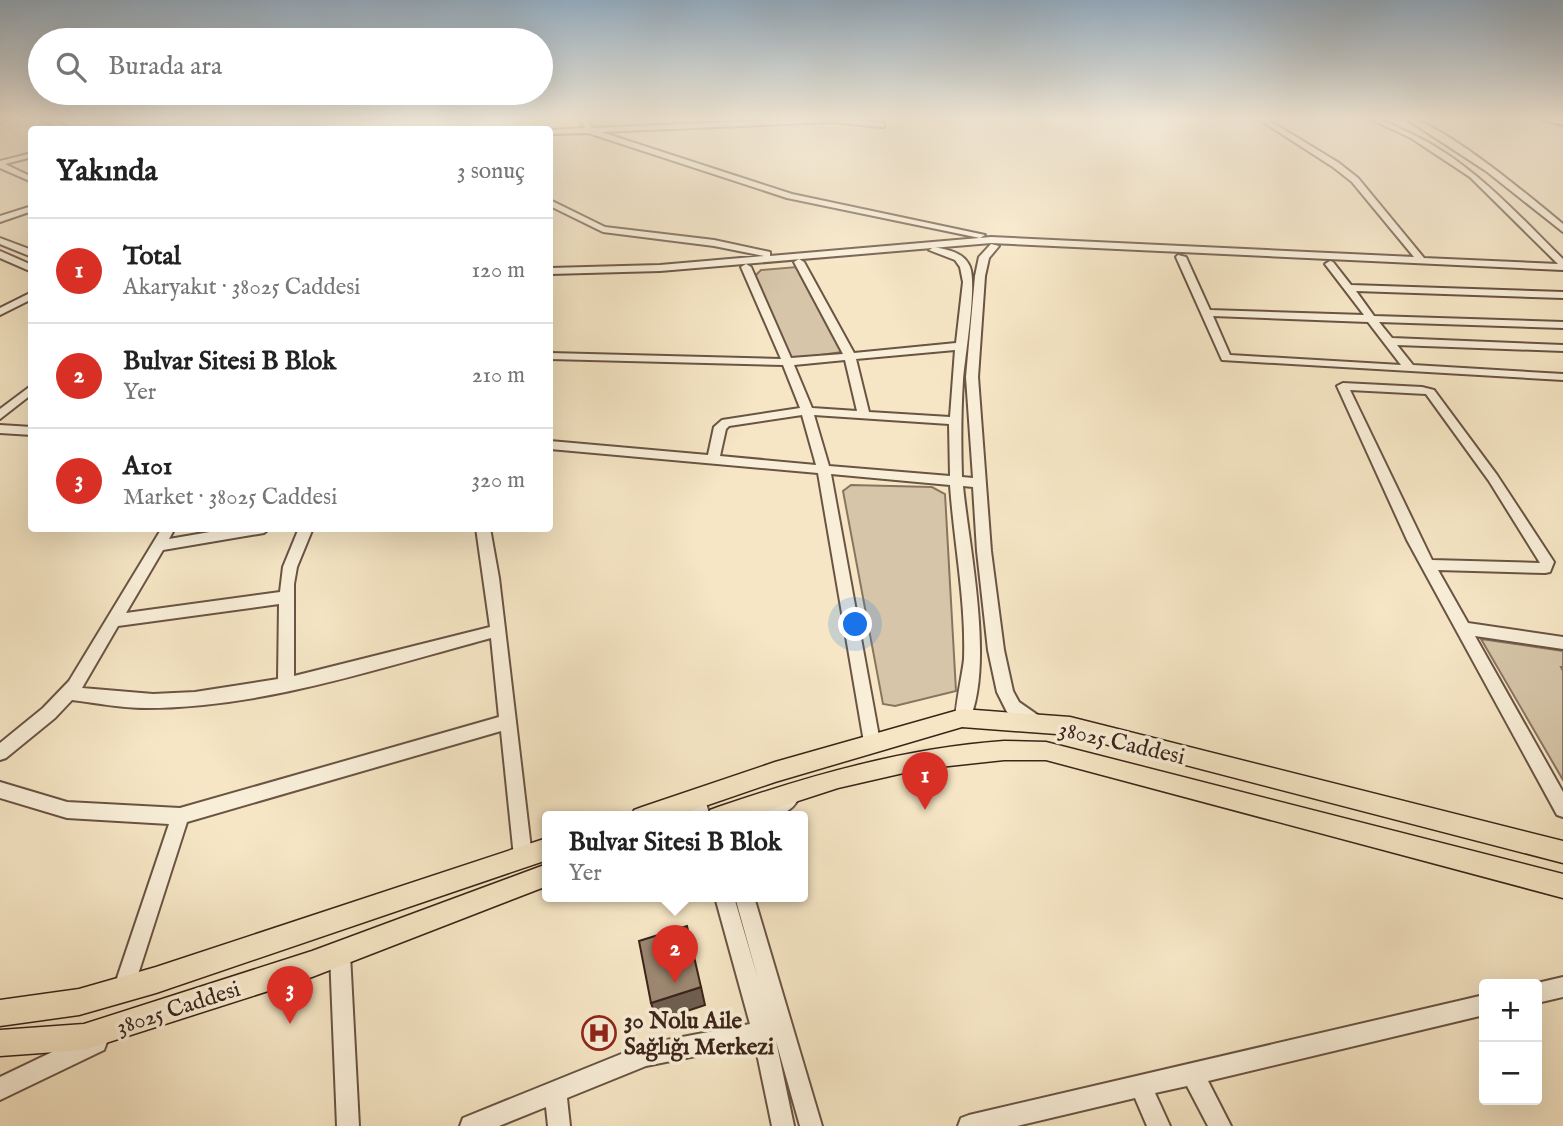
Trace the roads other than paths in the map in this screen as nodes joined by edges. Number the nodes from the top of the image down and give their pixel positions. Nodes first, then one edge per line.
1 (712, 171) edge
2 (1344, 171) edge
3 (1466, 171) edge
4 (1492, 171) joint
5 (1505, 171) edge
6 (1485, 187) junction
7 (553, 204) edge
8 (28, 209) edge
9 (1563, 217) edge
10 (0, 219) edge
11 (1563, 229) edge
12 (0, 241) edge
13 (997, 243) junction
14 (934, 250) junction
15 (28, 252) edge
16 (0, 254) edge
17 (777, 257) junction
18 (1181, 257) junction
19 (1420, 259) junction
20 (799, 262) junction
21 (1330, 264) junction
22 (966, 266) junction
23 (1563, 266) edge
24 (28, 267) edge
25 (746, 267) junction
26 (981, 270) junction
27 (553, 273) edge
28 (553, 273) edge
29 (1563, 273) edge
30 (1348, 288) junction
31 (1563, 295) edge
32 (28, 297) edge
33 (0, 312) edge
34 (1207, 313) junction
35 (1371, 320) junction
36 (1563, 325) edge
37 (1387, 341) junction
38 (960, 346) junction
39 (1563, 348) edge
40 (553, 356) edge
41 (850, 356) junction
42 (788, 362) junction
43 (1409, 368) junction
44 (1563, 377) edge
45 (28, 391) edge
46 (807, 411) junction
47 (864, 414) junction
48 (0, 415) edge
49 (954, 421) junction
50 (0, 429) edge
51 (28, 431) edge
52 (553, 445) edge
53 (713, 460) junction
54 (824, 470) junction
55 (956, 481) junction
56 (978, 483) junction
57 (167, 532) edge
58 (240, 532) edge
59 (304, 532) edge
60 (484, 532) edge
61 (158, 546) junction
62 (1428, 565) junction
63 (287, 597) junction
64 (113, 621) junction
65 (1463, 628) junction
66 (498, 631) junction
67 (1563, 643) edge
68 (286, 682) junction
69 (68, 693) junction
70 (962, 718) junction
71 (508, 722) junction
72 (1037, 724) junction
73 (872, 742) junction
74 (0, 753) edge
75 (807, 789) junction
76 (0, 790) edge
77 (705, 802) edge
78 (1563, 809) edge
79 (667, 811) edge
80 (738, 811) edge
81 (771, 811) edge
82 (180, 816) junction
83 (542, 851) edge
84 (1563, 852) edge
85 (523, 857) junction
86 (542, 878) edge
87 (1561, 888) edge
88 (738, 902) edge
89 (340, 954) junction
90 (1563, 987) edge
91 (123, 989) junction
92 (1542, 992) edge
93 (1479, 1006) edge
94 (0, 1013) edge
95 (138, 1020) junction
96 (762, 1032) junction
97 (0, 1043) edge
98 (1192, 1073) junction
99 (1140, 1085) junction
100 (0, 1090) edge
101 (555, 1091) junction
102 (348, 1126) edge
103 (471, 1126) edge
104 (559, 1126) edge
105 (783, 1126) edge
106 (811, 1126) edge
107 (968, 1126) edge
108 (1159, 1126) edge
109 (1220, 1126) edge

1 - 13 street
2 - 19 street
3 - 6 street
4 - 6 street
4 - 11 street
5 - 9 street
6 - 23 street
7 - 17 street
8 - 10 street
12 - 15 street
13 - 14 street
13 - 17 street
13 - 18 street
13 - 19 street
13 - 26 street
14 - 20 street
14 - 22 street
16 - 24 street
17 - 27 street
18 - 21 street
18 - 34 street
19 - 23 street
20 - 25 street
20 - 41 street
21 - 29 street
21 - 30 street
22 - 26 street
22 - 38 street
25 - 28 street
25 - 42 street
26 - 56 street
30 - 31 street
30 - 35 street
32 - 33 street
34 - 35 street
34 - 43 street
35 - 36 street
35 - 37 street
37 - 39 street
37 - 43 street
38 - 41 street
38 - 49 street
40 - 42 street
41 - 42 street
41 - 47 street
42 - 46 street
43 - 44 street
45 - 48 street
46 - 47 street
46 - 53 street
46 - 54 street
47 - 49 street
49 - 55 street
50 - 51 street
52 - 53 street
53 - 54 street
54 - 55 street
54 - 73 street
55 - 56 street
55 - 70 street
56 - 72 street
57 - 61 street
58 - 61 street
59 - 63 street
60 - 66 street
61 - 64 street
62 - 62 street
62 - 65 street
63 - 64 street
63 - 68 street
64 - 69 street
65 - 67 street
65 - 78 street
66 - 68 street
66 - 71 street
68 - 69 street
69 - 74 street
70 - 72 main road, 38025 Caddesi
70 - 73 main road, 38025 Caddesi
71 - 82 street
71 - 85 street
72 - 84 main road, 38025 Caddesi
73 - 77 main road, 38025 Caddesi
75 - 80 main road, 38025 Caddesi
75 - 81 street
75 - 87 main road, 38025 Caddesi
76 - 82 street
77 - 79 main road, 38025 Caddesi
82 - 91 street
83 - 85 main road, 38025 Caddesi
85 - 91 main road, 38025 Caddesi
86 - 89 main road, 38025 Caddesi
88 - 96 street
88 - 106 street
89 - 95 main road, 38025 Caddesi
89 - 102 street
90 - 92 street
91 - 94 main road, 38025 Caddesi
93 - 98 street
95 - 97 main road, 38025 Caddesi
95 - 100 street
96 - 101 street
96 - 105 street
98 - 99 street
98 - 109 street
99 - 107 street
99 - 108 street
101 - 103 street
101 - 104 street

